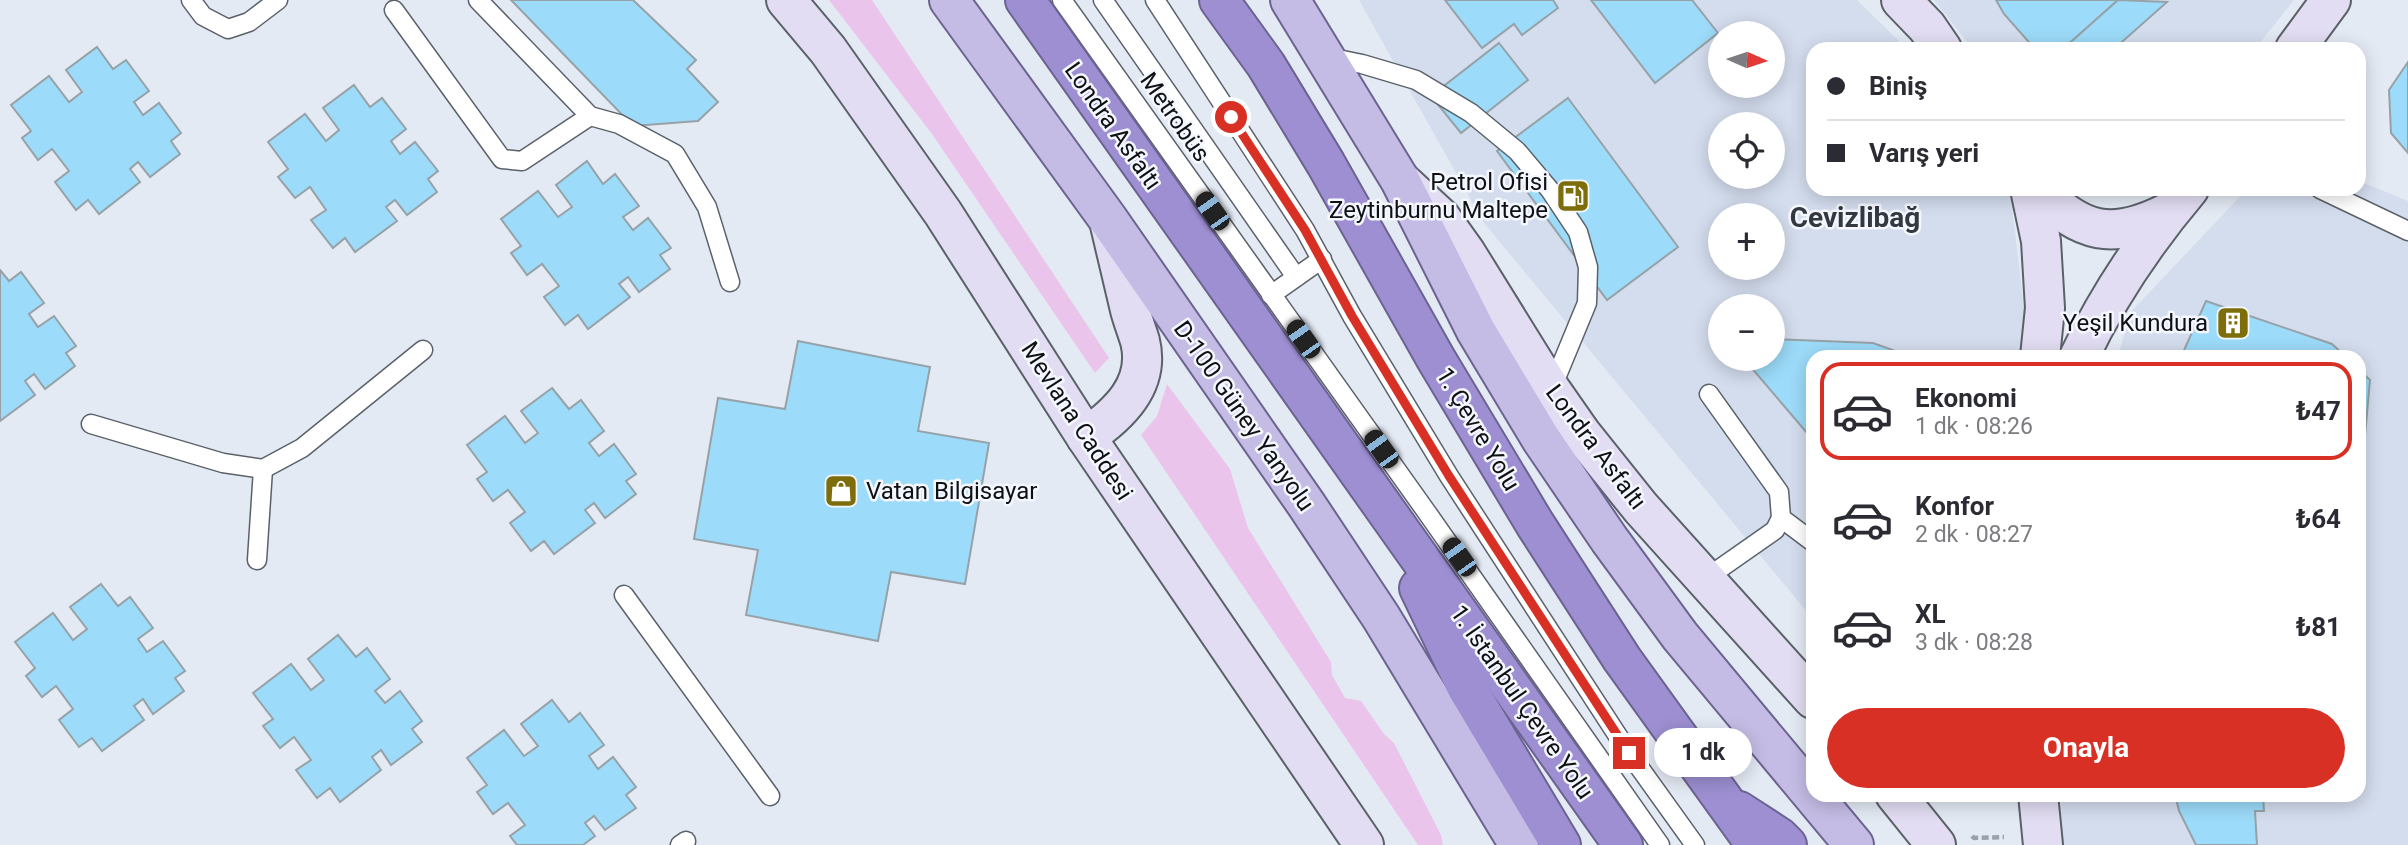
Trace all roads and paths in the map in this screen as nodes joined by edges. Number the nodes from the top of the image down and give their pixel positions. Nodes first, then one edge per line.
1 (191, 0) edge
2 (278, 0) edge
3 (478, 0) edge
4 (786, 0) edge
5 (949, 0) edge
6 (1025, 0) edge
7 (1062, 0) edge
8 (1103, 0) edge
9 (1155, 0) edge
10 (1219, 0) edge
11 (1290, 0) edge
12 (1312, 0) edge
13 (1901, 0) edge
14 (2331, 0) edge
15 (394, 10) dead end
16 (1937, 42) edge
17 (2300, 42) edge
18 (1326, 57) junction
19 (590, 116) junction
20 (1400, 180) junction
21 (2032, 196) edge
22 (2044, 196) edge
23 (2335, 196) edge
24 (2179, 201) edge
25 (1108, 219) junction
26 (2408, 231) edge
27 (1322, 260) junction
28 (1296, 277) junction
29 (730, 282) dead end
30 (1271, 295) junction
31 (423, 350) dead end
32 (2041, 350) edge
33 (2082, 350) edge
34 (1551, 390) junction
35 (1709, 394) dead end
36 (91, 424) dead end
37 (1086, 437) junction
38 (263, 469) junction
39 (1373, 491) junction
40 (1782, 518) junction
41 (1806, 537) edge
42 (257, 560) dead end
43 (1705, 579) junction
44 (624, 595) dead end
45 (1806, 691) edge
46 (1806, 787) edge
47 (770, 796) dead end
48 (1818, 802) edge
49 (1905, 802) edge
50 (2039, 802) edge
51 (1726, 803) junction
52 (1951, 837) edge
53 (2042, 840) edge
54 (1364, 845) edge
55 (1519, 845) edge
56 (1561, 845) edge
57 (1623, 845) edge
58 (1660, 845) edge
59 (1695, 845) edge
60 (1756, 845) edge
61 (1787, 845) edge
62 (1854, 845) edge

1 - 2 lane
3 - 19 lane
4 - 37 main road, Mevlana Caddesi
5 - 25 main road, D-100 Güney Yanyolu
6 - 39 highway, Londra Asfaltı
7 - 30 lane, Metrobüs
8 - 28 lane
9 - 27 lane
10 - 51 highway, 1. Çevre Yolu
11 - 18 main road
12 - 18 main road
13 - 16 main road
14 - 17 main road
15 - 19 lane
18 - 20 main road
18 - 34 lane
19 - 29 lane
20 - 34 main road, Londra Asfaltı
20 - 46 main road
21 - 32 main road
22 - 24 main road
23 - 26 lane
24 - 33 main road
25 - 37 main road
25 - 55 main road, D-100 Güney Yanyolu
27 - 28 lane
27 - 59 lane
28 - 30 lane
30 - 58 lane, Metrobüs
31 - 38 lane
34 - 43 main road, Londra Asfaltı
35 - 40 lane
36 - 38 lane
37 - 54 main road, Mevlana Caddesi
38 - 42 lane
39 - 56 highway
39 - 57 highway, 1. İstanbul Çevre Yolu
40 - 41 lane
40 - 43 lane
43 - 45 main road, Londra Asfaltı
44 - 47 lane
48 - 62 main road
49 - 52 main road
50 - 53 main road
51 - 60 highway, 1. Çevre Yolu
51 - 61 highway
52 - 53 path

